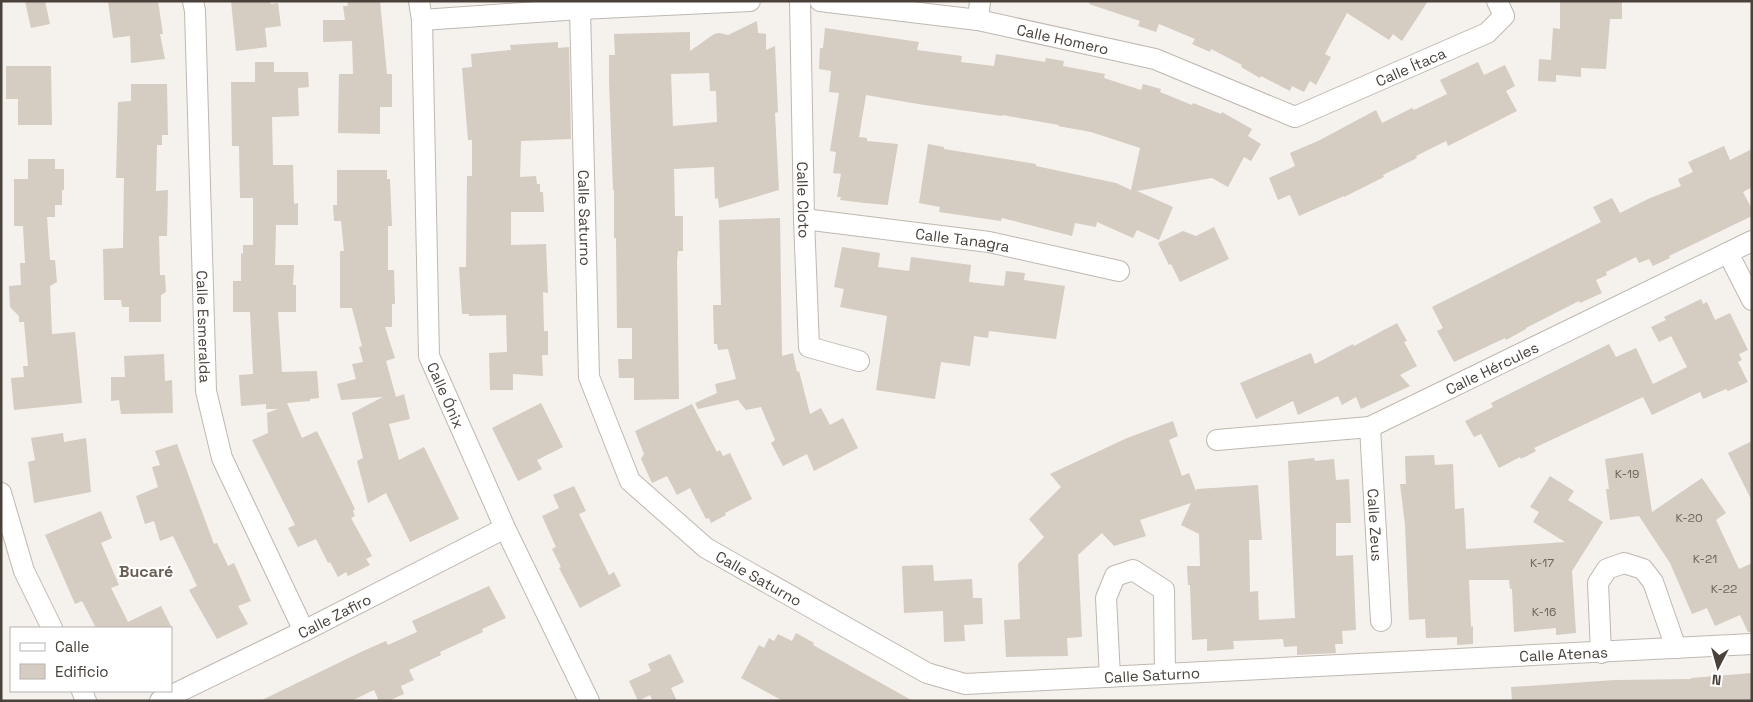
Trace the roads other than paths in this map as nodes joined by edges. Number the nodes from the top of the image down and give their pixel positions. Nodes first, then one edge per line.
1 (194, 1) edge
2 (750, 1) edge
3 (800, 1) edge
4 (820, 1) edge
5 (1497, 1) edge
6 (580, 9) junction
7 (421, 10) edge
8 (979, 10) edge
9 (1295, 117) joint
10 (804, 219) junction
11 (1752, 242) edge
12 (1728, 253) junction
13 (1119, 272) dead end
14 (1752, 300) edge
15 (859, 361) dead end
16 (1370, 427) junction
17 (1217, 440) dead end
18 (1, 493) edge
19 (505, 528) junction
20 (1381, 621) dead end
21 (52, 627) edge
22 (304, 631) junction
23 (1752, 644) edge
24 (1676, 648) junction
25 (1600, 652) junction
26 (1381, 658) joint
27 (1165, 674) junction
28 (1110, 677) junction
29 (160, 701) edge
30 (589, 701) edge

1 - 22 street, Calle Esmeralda
2 - 6 street
3 - 10 street, Calle Cloto
4 - 8 street, Calle Homero
5 - 9 street, Calle Ítaca
6 - 7 street
6 - 28 street, Calle Saturno
7 - 19 street, Calle Ónix
8 - 9 street, Calle Homero
10 - 13 street, Calle Tanagra
10 - 15 street, Calle Cloto
11 - 12 street, Calle Hércules
12 - 14 street
12 - 16 street, Calle Hércules
16 - 17 street, Calle Hércules
16 - 20 street, Calle Zeus
18 - 21 street
19 - 22 street, Calle Zafiro
19 - 30 street, Calle Ónix
22 - 29 street, Calle Zafiro
23 - 24 street, Calle Atenas
24 - 25 street, Calle Atenas
24 - 25 street
25 - 26 street, Calle Atenas
26 - 27 street, Calle Saturno
27 - 28 street, Calle Saturno
27 - 28 street

